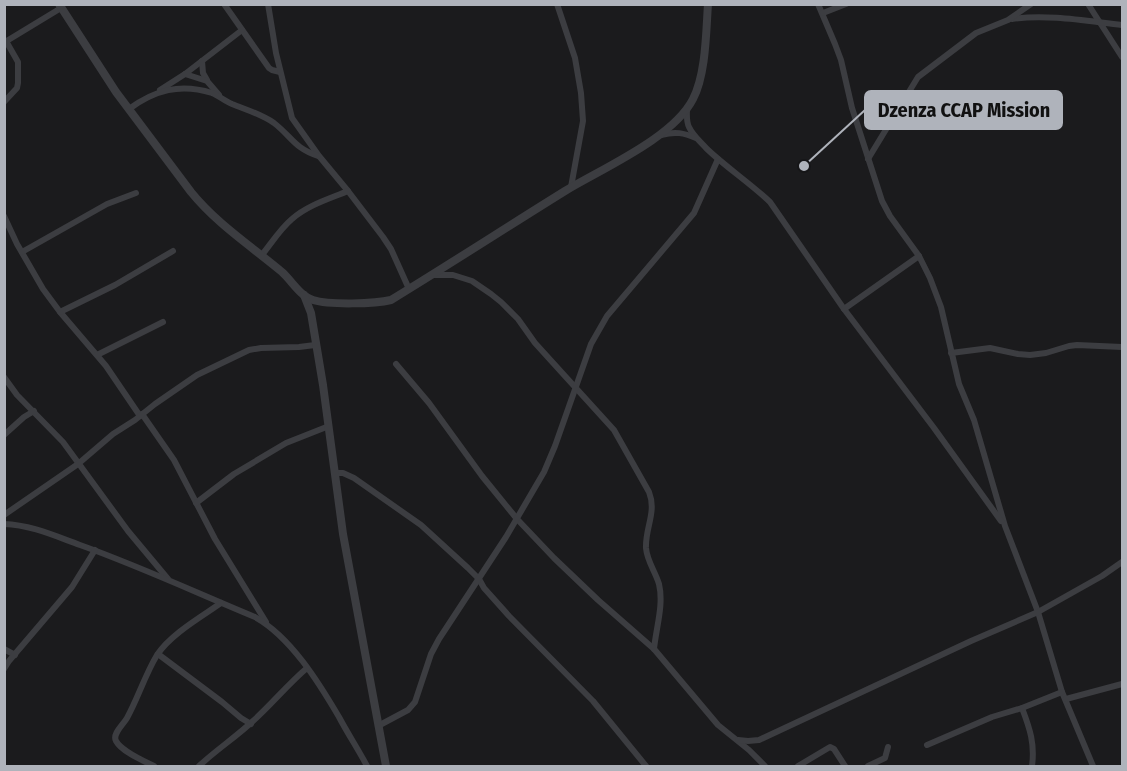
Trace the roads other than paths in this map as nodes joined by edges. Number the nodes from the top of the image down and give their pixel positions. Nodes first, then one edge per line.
1 (224, 4) edge
2 (268, 4) edge
3 (556, 4) edge
4 (708, 4) edge
5 (818, 4) edge
6 (846, 4) edge
7 (1031, 4) edge
8 (1088, 4) edge
9 (60, 6) edge
10 (823, 14) junction
11 (1008, 20) junction
12 (1100, 22) junction
13 (1122, 25) edge
14 (242, 30) junction
15 (5, 41) edge
16 (1122, 57) edge
17 (202, 61) junction
18 (280, 72) junction
19 (186, 74) junction
20 (207, 81) junction
21 (157, 92) junction
22 (220, 97) junction
23 (4, 102) edge
24 (687, 108) junction
25 (129, 109) junction
26 (657, 136) junction
27 (696, 138) junction
28 (319, 156) junction
29 (718, 159) junction
30 (868, 159) junction
31 (571, 188) junction
32 (348, 191) junction
33 (136, 194) dead end
34 (4, 216) edge
35 (22, 252) junction
36 (173, 252) dead end
37 (261, 256) junction
38 (918, 256) junction
39 (430, 275) junction
40 (410, 289) junction
41 (304, 295) junction
42 (844, 309) junction
43 (60, 312) junction
44 (163, 322) dead end
45 (315, 345) junction
46 (1122, 347) edge
47 (951, 353) junction
48 (97, 355) junction
49 (396, 364) dead end
50 (4, 377) edge
51 (576, 388) junction
52 (34, 411) junction
53 (141, 415) junction
54 (329, 426) junction
55 (4, 435) edge
56 (78, 464) junction
57 (335, 473) junction
58 (196, 503) junction
59 (4, 515) edge
60 (517, 519) junction
61 (4, 524) edge
62 (1005, 526) junction
63 (95, 550) junction
64 (1122, 562) edge
65 (479, 579) junction
66 (169, 581) junction
67 (221, 603) junction
68 (1038, 612) junction
69 (267, 624) junction
70 (4, 649) edge
71 (654, 649) junction
72 (158, 654) junction
73 (15, 655) junction
74 (307, 668) junction
75 (4, 669) edge
76 (1122, 684) edge
77 (1062, 692) junction
78 (1066, 699) junction
79 (1022, 708) junction
80 (250, 724) junction
81 (378, 726) junction
82 (737, 740) junction
83 (927, 745) dead end
84 (888, 747) dead end
85 (154, 766) edge
86 (199, 766) edge
87 (367, 766) edge
88 (386, 766) edge
89 (646, 766) edge
90 (765, 766) edge
91 (798, 766) edge
92 (845, 766) edge
93 (868, 766) edge
94 (1032, 766) edge
95 (1094, 766) edge

1 - 14 street
2 - 18 street
3 - 31 street
4 - 24 street
5 - 10 street
6 - 10 street
7 - 11 street
8 - 12 street
9 - 15 street
9 - 25 street
10 - 30 street
11 - 12 street
11 - 30 street
12 - 13 street
12 - 16 street
14 - 17 street
14 - 18 street
15 - 23 street
17 - 19 street
17 - 20 street
18 - 28 street
19 - 20 street
19 - 21 street
20 - 22 street
21 - 22 street
21 - 25 street
22 - 28 street
24 - 26 street
24 - 27 street
25 - 37 street
26 - 27 street
26 - 31 street
27 - 29 street
28 - 32 street
29 - 42 street
29 - 51 street
30 - 38 street
31 - 39 street
32 - 37 street
32 - 40 street
33 - 35 street
34 - 35 street
35 - 43 street
36 - 43 street
37 - 41 street
38 - 42 street
38 - 47 street
39 - 40 street
39 - 51 street
40 - 41 street
41 - 45 street
42 - 62 street
43 - 48 street
44 - 48 street
45 - 53 street
45 - 54 street
46 - 47 street
47 - 62 street
48 - 53 street
49 - 60 street
50 - 52 street
51 - 60 street
51 - 71 street
52 - 55 street
52 - 56 street
53 - 56 street
53 - 58 street
54 - 57 street
54 - 58 street
56 - 59 street
56 - 66 street
57 - 65 street
57 - 81 street
58 - 69 street
60 - 65 street
60 - 71 street
61 - 63 street
62 - 68 street
63 - 66 street
63 - 73 street
64 - 68 street
65 - 81 street
65 - 89 street
66 - 67 street
67 - 69 street
67 - 72 street
68 - 77 street
68 - 82 street
69 - 74 street
70 - 73 street
71 - 82 street
72 - 80 street
72 - 85 street
73 - 75 street
74 - 80 street
74 - 87 street
76 - 78 street
77 - 78 street
77 - 79 street
78 - 95 street
79 - 83 street
79 - 94 street
80 - 86 street
81 - 88 street
82 - 90 street
84 - 93 street
91 - 92 street

